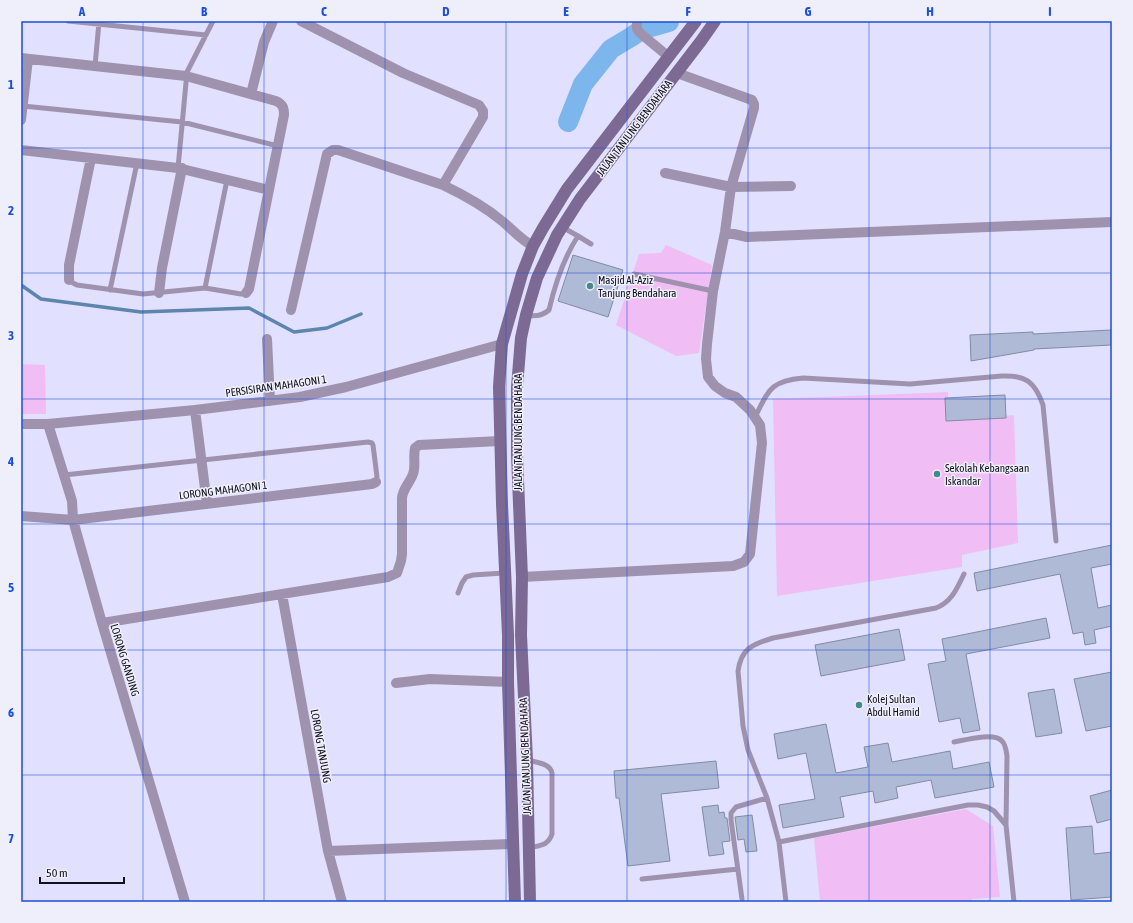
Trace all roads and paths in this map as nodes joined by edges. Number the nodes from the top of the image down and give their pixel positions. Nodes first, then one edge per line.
1 (68, 21) edge
2 (213, 21) edge
3 (273, 21) edge
4 (301, 21) edge
5 (696, 21) edge
6 (715, 21) edge
7 (99, 23) edge
8 (638, 28) edge
9 (206, 35) junction
10 (669, 57) junction
11 (24, 58) edge
12 (95, 66) junction
13 (677, 73) junction
14 (186, 76) junction
15 (251, 94) junction
16 (22, 106) junction
17 (21, 120) edge
18 (182, 122) junction
19 (278, 146) junction
20 (21, 150) edge
21 (91, 158) junction
22 (137, 163) junction
23 (180, 168) junction
24 (665, 173) dead end
25 (227, 180) junction
26 (443, 185) junction
27 (791, 186) dead end
28 (731, 187) junction
29 (269, 190) junction
30 (1112, 222) edge
31 (562, 227) junction
32 (725, 232) junction
33 (578, 236) junction
34 (591, 244) dead end
35 (533, 246) junction
36 (634, 274) dead end
37 (69, 280) joint
38 (205, 288) junction
39 (110, 290) junction
40 (713, 291) junction
41 (159, 293) junction
42 (246, 293) joint
43 (291, 310) dead end
44 (526, 315) junction
45 (267, 339) dead end
46 (502, 344) junction
47 (270, 401) junction
48 (195, 410) junction
49 (754, 416) junction
50 (21, 424) edge
51 (48, 424) junction
52 (500, 441) junction
53 (201, 460) junction
54 (64, 475) junction
55 (376, 482) joint
56 (206, 504) junction
57 (21, 516) edge
58 (73, 520) junction
59 (1056, 541) dead end
60 (505, 573) junction
61 (964, 574) dead end
62 (522, 577) junction
63 (458, 593) dead end
64 (282, 594) junction
65 (102, 623) junction
66 (508, 682) junction
67 (396, 683) dead end
68 (954, 742) dead end
69 (527, 760) junction
70 (767, 798) junction
71 (1006, 825) junction
72 (779, 842) junction
73 (513, 844) junction
74 (529, 848) junction
75 (328, 851) junction
76 (738, 869) junction
77 (642, 879) dead end
78 (742, 899) dead end
79 (185, 902) edge
80 (342, 902) edge
81 (515, 902) edge
82 (530, 902) edge
83 (786, 902) edge
84 (1014, 902) edge

1 - 7 lane
2 - 9 lane
3 - 15 street
4 - 26 street
5 - 10 main road, JALAN TANJUNG BENDAHARA
6 - 13 main road, JALAN TANJUNG BENDAHARA
7 - 9 lane
7 - 12 lane
8 - 10 street
9 - 14 lane
10 - 35 main road, JALAN TANJUNG BENDAHARA
11 - 12 street
11 - 16 street
12 - 14 street
13 - 28 street
13 - 31 main road, JALAN TANJUNG BENDAHARA
14 - 15 street
14 - 18 lane
15 - 19 street
16 - 17 street
16 - 18 lane
18 - 19 lane
18 - 23 lane
19 - 29 street
20 - 21 street
21 - 22 street
21 - 37 street
22 - 23 street
22 - 39 lane
23 - 25 street
23 - 41 street
24 - 28 street
25 - 29 street
25 - 38 lane
26 - 35 street
26 - 43 street
27 - 28 street
28 - 32 street
29 - 42 street
30 - 32 street
31 - 33 lane
31 - 44 main road, JALAN TANJUNG BENDAHARA
32 - 40 street
33 - 34 lane
33 - 44 lane
35 - 46 main road, JALAN TANJUNG BENDAHARA
36 - 40 lane
37 - 39 lane
38 - 41 lane
38 - 42 lane
39 - 41 lane
40 - 49 street
44 - 62 main road, JALAN TANJUNG BENDAHARA
45 - 47 street
46 - 47 street, PERSISIRAN MAHAGONI 1
46 - 52 main road, JALAN TANJUNG BENDAHARA
47 - 48 street, PERSISIRAN MAHAGONI 1
48 - 51 street, PERSISIRAN MAHAGONI 1
48 - 53 street
49 - 59 lane
49 - 62 street
50 - 51 street, PERSISIRAN MAHAGONI 1
51 - 54 street, LORONG GANDING
52 - 60 main road, JALAN TANJUNG BENDAHARA
52 - 64 street
53 - 54 lane
53 - 55 lane
53 - 56 street
54 - 58 street, LORONG GANDING
55 - 56 street, LORONG MAHAGONI 1
56 - 58 street, LORONG MAHAGONI 1
57 - 58 street, LORONG MAHAGONI 1
58 - 65 street, LORONG GANDING
60 - 63 lane
60 - 66 main road, JALAN TANJUNG BENDAHARA
61 - 70 lane
62 - 69 main road, JALAN TANJUNG BENDAHARA
64 - 65 street
64 - 75 street, LORONG TANJUNG
65 - 79 street, LORONG GANDING
66 - 67 street
66 - 73 main road, JALAN TANJUNG BENDAHARA
68 - 71 lane
69 - 74 main road, JALAN TANJUNG BENDAHARA
69 - 74 lane
70 - 72 lane
70 - 76 lane
71 - 72 lane
71 - 84 lane
72 - 83 lane
73 - 75 street
73 - 81 main road, JALAN TANJUNG BENDAHARA
74 - 82 main road, JALAN TANJUNG BENDAHARA
75 - 80 street, LORONG TANJUNG
76 - 77 lane
76 - 78 lane

